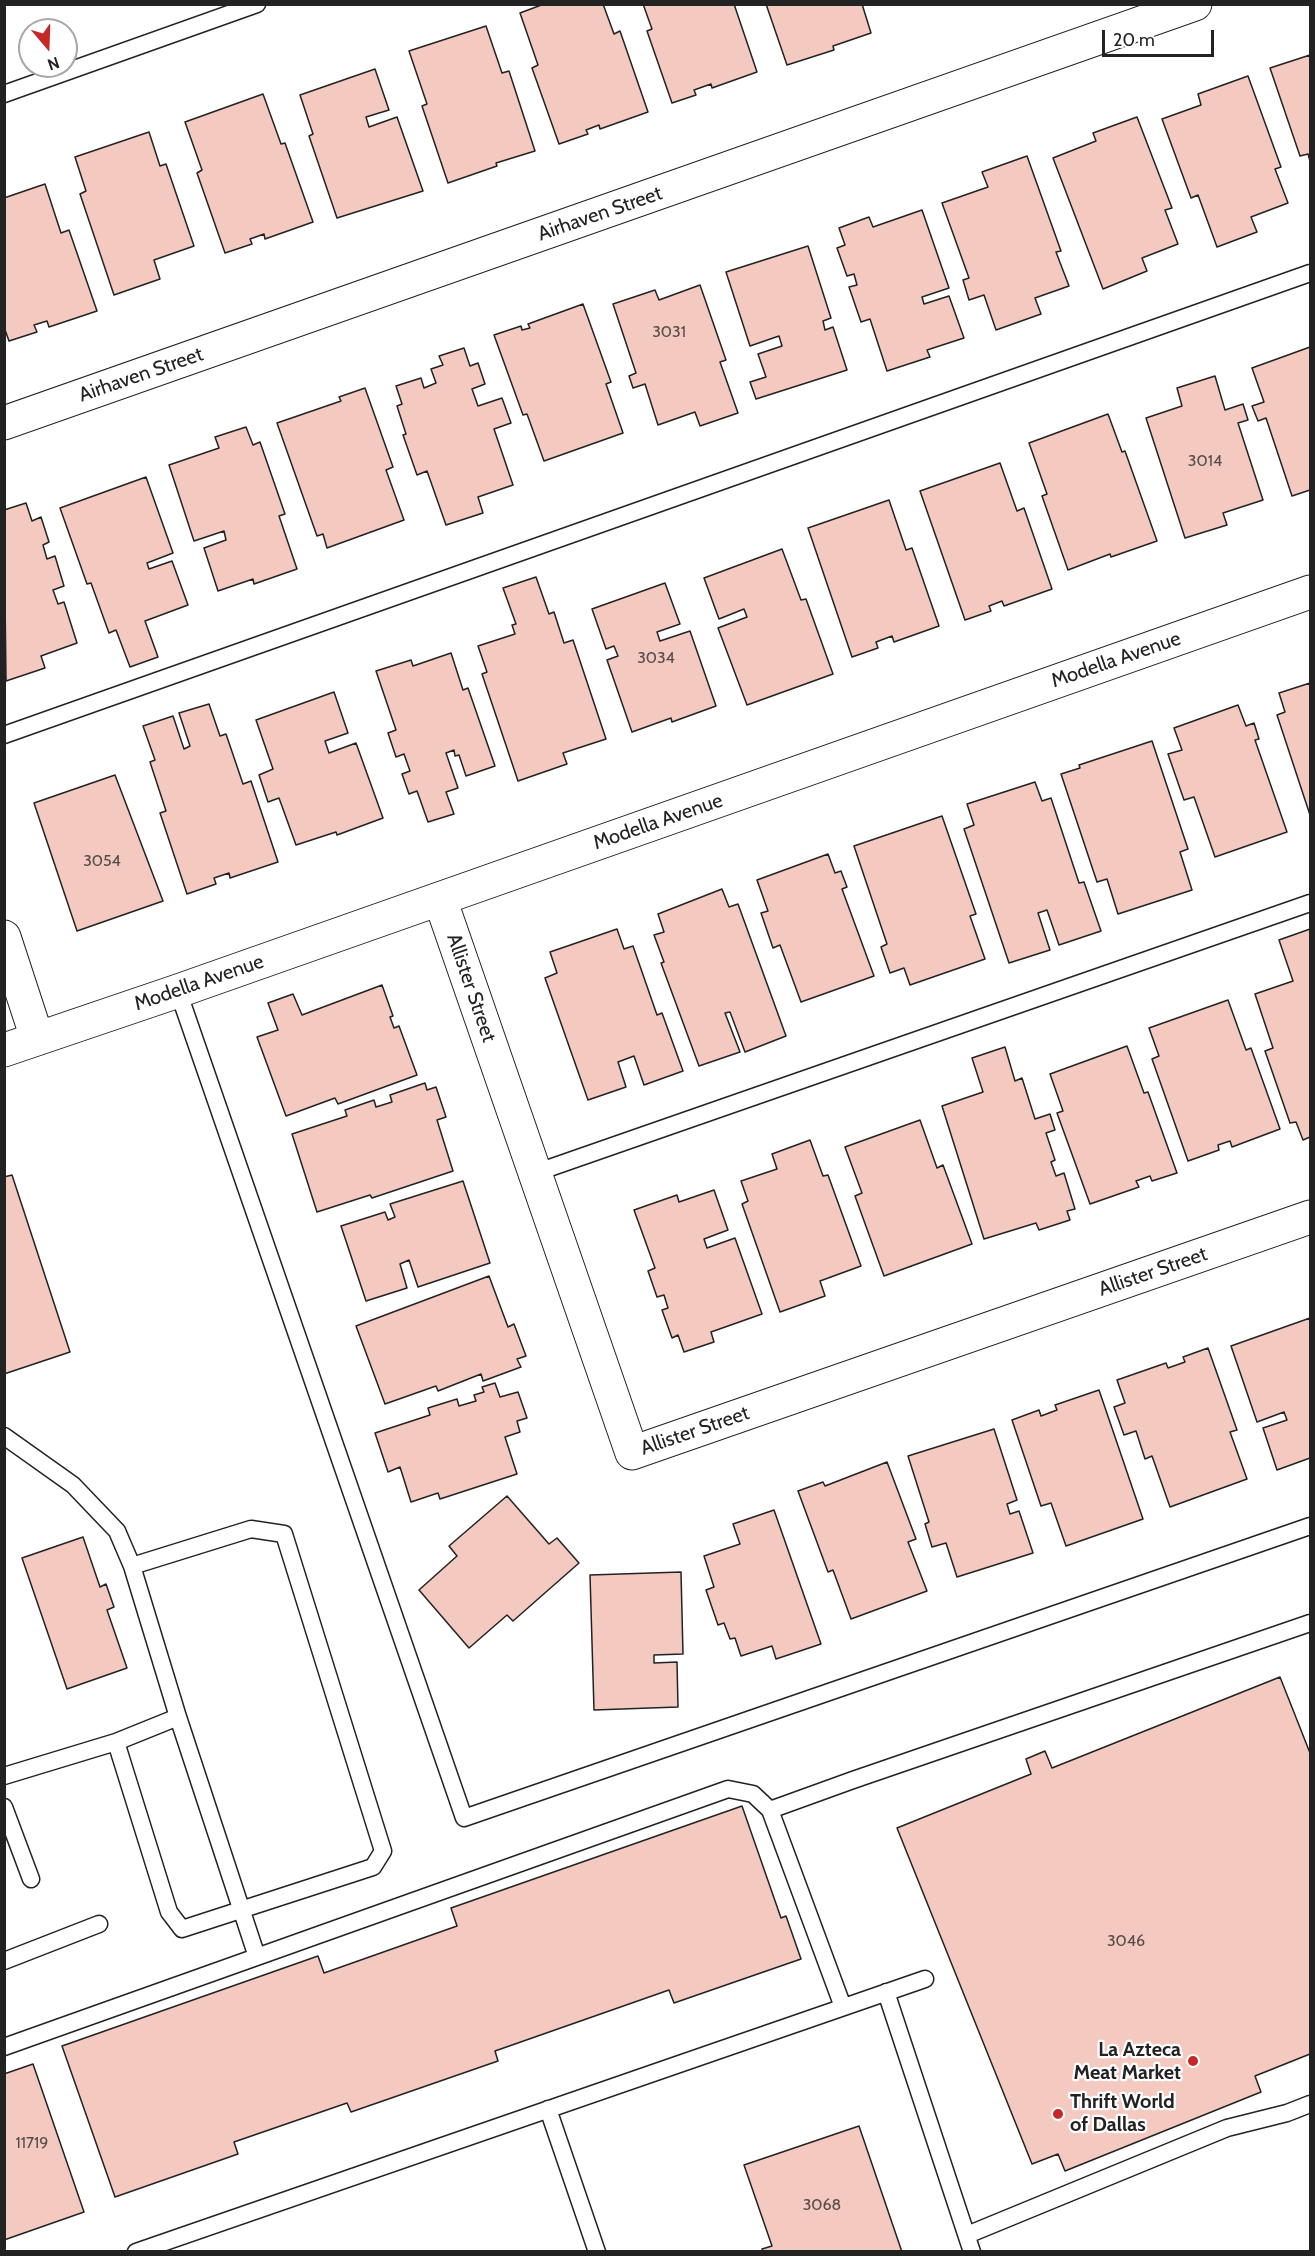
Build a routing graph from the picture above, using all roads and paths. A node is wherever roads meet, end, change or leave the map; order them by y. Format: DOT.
graph roads {
  1 [pos="257,4"];
  2 [pos="1195,4"];
  3 [pos="4,94"];
  4 [pos="1311,273"];
  5 [pos="4,423"];
  6 [pos="1311,592"];
  7 [pos="4,735"];
  8 [pos="440,898"];
  9 [pos="1311,903"];
  10 [pos="4,937"];
  11 [pos="178,991"];
  12 [pos="38,1038"];
  13 [pos="4,1050"];
  14 [pos="535,1173"];
  15 [pos="1311,1217"];
  16 [pos="4,1436"];
  17 [pos="1311,1526"];
  18 [pos="132,1566"];
  19 [pos="1311,1623"];
  20 [pos="178,1718"];
  21 [pos="116,1742"];
  22 [pos="4,1776"];
  23 [pos="4,1807"];
  24 [pos="770,1810"];
  25 [pos="31,1879"];
  26 [pos="240,1911"];
  27 [pos="99,1924"];
  28 [pos="257,1957"];
  29 [pos="4,1961"];
  30 [pos="925,1979"];
  31 [pos="886,1992"];
  32 [pos="843,2007"];
  33 [pos="4,2047"];
  34 [pos="1311,2104"];
  35 [pos="548,2109"];
  36 [pos="969,2243"];
  37 [pos="136,2252"];
  38 [pos="597,2252"];
  1 -- 3 [label="lane"];
  2 -- 5 [label="street, Airhaven Street"];
  4 -- 7 [label="lane"];
  6 -- 8 [label="street, Modella Avenue"];
  8 -- 11 [label="street, Modella Avenue"];
  8 -- 14 [label="street, Allister Street"];
  9 -- 14 [label="lane"];
  10 -- 12 [label="street"];
  11 -- 12 [label="street, Modella Avenue"];
  11 -- 17 [label="lane"];
  12 -- 13 [label="street, Modella Avenue"];
  14 -- 15 [label="street, Allister Street"];
  16 -- 18 [label="lane"];
  18 -- 20 [label="lane"];
  18 -- 26 [label="lane"];
  19 -- 24 [label="lane"];
  20 -- 21 [label="lane"];
  20 -- 26 [label="lane"];
  21 -- 22 [label="lane"];
  21 -- 26 [label="lane"];
  23 -- 25 [label="lane"];
  24 -- 28 [label="lane"];
  24 -- 32 [label="lane"];
  26 -- 28 [label="lane"];
  27 -- 29 [label="lane"];
  28 -- 33 [label="lane"];
  30 -- 31 [label="lane"];
  31 -- 32 [label="lane"];
  31 -- 36 [label="lane"];
  32 -- 35 [label="lane"];
  34 -- 36 [label="lane"];
  35 -- 37 [label="lane"];
  35 -- 38 [label="lane"];
}
